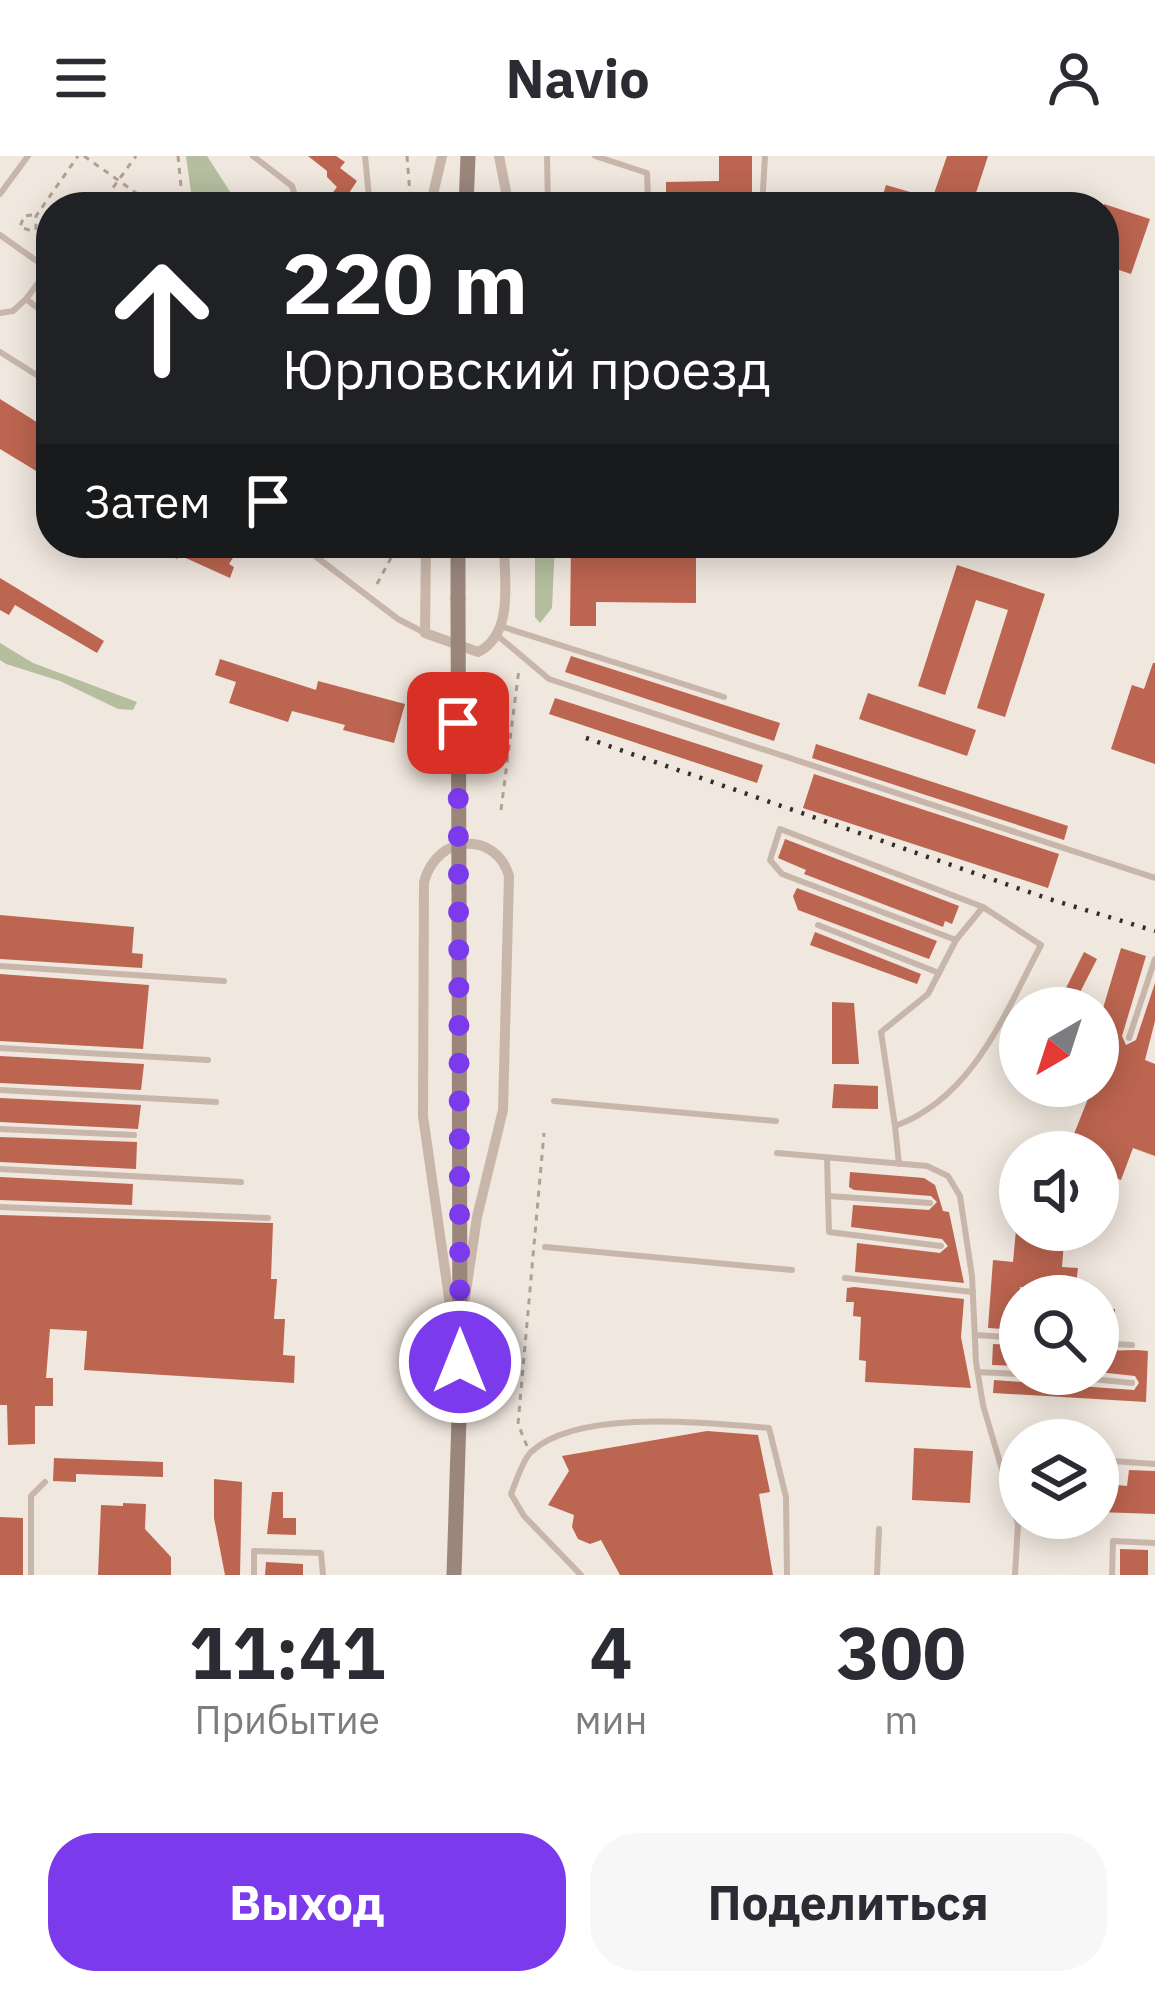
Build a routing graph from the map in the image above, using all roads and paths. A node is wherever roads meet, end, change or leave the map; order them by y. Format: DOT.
graph roads {
  1 [pos="28,156"];
  2 [pos="81,156"];
  3 [pos="136,156"];
  4 [pos="178,156"];
  5 [pos="253,156"];
  6 [pos="365,156"];
  7 [pos="407,156"];
  8 [pos="442,156"];
  9 [pos="468,156"];
  10 [pos="499,156"];
  11 [pos="548,156"];
  12 [pos="596,156"];
  13 [pos="765,156"];
  14 [pos="118,180"];
  15 [pos="54,192"];
  16 [pos="110,192"];
  17 [pos="135,192"];
  18 [pos="182,192"];
  19 [pos="294,192"];
  20 [pos="369,192"];
  21 [pos="410,192"];
  22 [pos="434,192"];
  23 [pos="467,192"];
  24 [pos="506,192"];
  25 [pos="548,192"];
  26 [pos="648,192"];
  27 [pos="763,192"];
  28 [pos="0,194"];
  29 [pos="36,216"];
  30 [pos="36,231"];
  31 [pos="0,235"];
  32 [pos="36,258"];
  33 [pos="36,286"];
  34 [pos="26,299"];
  35 [pos="36,307"];
  36 [pos="0,313"];
  37 [pos="0,352"];
  38 [pos="36,375"];
  39 [pos="318,558"];
  40 [pos="391,558"];
  41 [pos="426,558"];
  42 [pos="458,558"];
  43 [pos="503,558"];
  44 [pos="377,584"];
  45 [pos="498,631"];
  46 [pos="425,633"];
  47 [pos="521,656"];
  48 [pos="724,697"];
  49 [pos="501,810"];
  50 [pos="1155,878"];
  51 [pos="983,908"];
  52 [pos="818,925"];
  53 [pos="956,940"];
  54 [pos="1155,958"];
  55 [pos="0,966"];
  56 [pos="939,973"];
  57 [pos="224,981"];
  58 [pos="1129,1038"];
  59 [pos="0,1048"];
  60 [pos="208,1060"];
  61 [pos="0,1090"];
  62 [pos="554,1101"];
  63 [pos="216,1102"];
  64 [pos="776,1121"];
  65 [pos="895,1126"];
  66 [pos="0,1129"];
  67 [pos="544,1133"];
  68 [pos="134,1135"];
  69 [pos="777,1153"];
  70 [pos="827,1158"];
  71 [pos="899,1164"];
  72 [pos="0,1169"];
  73 [pos="241,1182"];
  74 [pos="828,1196"];
  75 [pos="930,1203"];
  76 [pos="0,1207"];
  77 [pos="268,1218"];
  78 [pos="941,1246"];
  79 [pos="545,1247"];
  80 [pos="792,1270"];
  81 [pos="845,1278"];
  82 [pos="973,1292"];
  83 [pos="975,1335"];
  84 [pos="460,1337"];
  85 [pos="999,1337"];
  86 [pos="1119,1345"];
  87 [pos="1132,1346"];
  88 [pos="978,1372"];
  89 [pos="999,1373"];
  90 [pos="1119,1382"];
  91 [pos="1132,1383"];
  92 [pos="460,1387"];
  93 [pos="530,1453"];
  94 [pos="1119,1461"];
  95 [pos="1155,1464"];
  96 [pos="45,1482"];
  97 [pos="879,1529"];
  98 [pos="1155,1543"];
  99 [pos="31,1575"];
  100 [pos="254,1575"];
  101 [pos="323,1575"];
  102 [pos="454,1575"];
  103 [pos="581,1575"];
  104 [pos="788,1575"];
  105 [pos="877,1575"];
  106 [pos="1015,1575"];
  107 [pos="1112,1575"];
  1 -- 28 [label="lane"];
  2 -- 14 [label="path"];
  2 -- 15 [label="path"];
  3 -- 14 [label="path"];
  4 -- 18 [label="path"];
  5 -- 19 [label="lane"];
  6 -- 20 [label="lane"];
  7 -- 21 [label="path"];
  8 -- 22 [label="street"];
  9 -- 23 [label="main road"];
  10 -- 24 [label="street"];
  11 -- 25 [label="lane"];
  12 -- 26 [label="lane"];
  13 -- 27 [label="lane"];
  14 -- 16 [label="path"];
  14 -- 17 [label="path"];
  29 -- 30 [label="path"];
  29 -- 30 [label="path"];
  31 -- 32 [label="lane"];
  33 -- 34 [label="lane"];
  34 -- 35 [label="lane"];
  34 -- 36 [label="lane"];
  37 -- 38 [label="lane"];
  39 -- 46 [label="lane"];
  40 -- 44 [label="path"];
  41 -- 46 [label="street"];
  42 -- 84 [label="main road, bridge"];
  43 -- 45 [label="street"];
  45 -- 46 [label="street"];
  45 -- 48 [label="lane"];
  45 -- 50 [label="lane"];
  47 -- 49 [label="path"];
  51 -- 53 [label="lane"];
  51 -- 53 [label="lane"];
  51 -- 65 [label="lane"];
  52 -- 56 [label="lane"];
  53 -- 56 [label="lane"];
  54 -- 58 [label="lane"];
  55 -- 57 [label="lane"];
  56 -- 65 [label="lane"];
  59 -- 60 [label="lane"];
  61 -- 63 [label="lane"];
  62 -- 64 [label="lane"];
  65 -- 71 [label="lane"];
  66 -- 68 [label="lane"];
  67 -- 93 [label="path"];
  69 -- 70 [label="lane"];
  70 -- 71 [label="lane"];
  70 -- 74 [label="lane"];
  71 -- 82 [label="lane"];
  72 -- 73 [label="lane"];
  74 -- 75 [label="lane"];
  74 -- 78 [label="lane"];
  76 -- 77 [label="lane"];
  79 -- 80 [label="lane"];
  81 -- 82 [label="lane"];
  82 -- 83 [label="lane"];
  83 -- 85 [label="lane"];
  83 -- 88 [label="lane"];
  84 -- 92 [label="main road"];
  84 -- 92 [label="street"];
  86 -- 87 [label="lane"];
  88 -- 89 [label="lane"];
  88 -- 106 [label="lane"];
  90 -- 91 [label="lane"];
  92 -- 102 [label="main road"];
  93 -- 103 [label="lane"];
  93 -- 104 [label="lane"];
  94 -- 95 [label="lane"];
  96 -- 99 [label="lane"];
  97 -- 105 [label="lane"];
  98 -- 107 [label="lane"];
  100 -- 101 [label="lane"];
}
